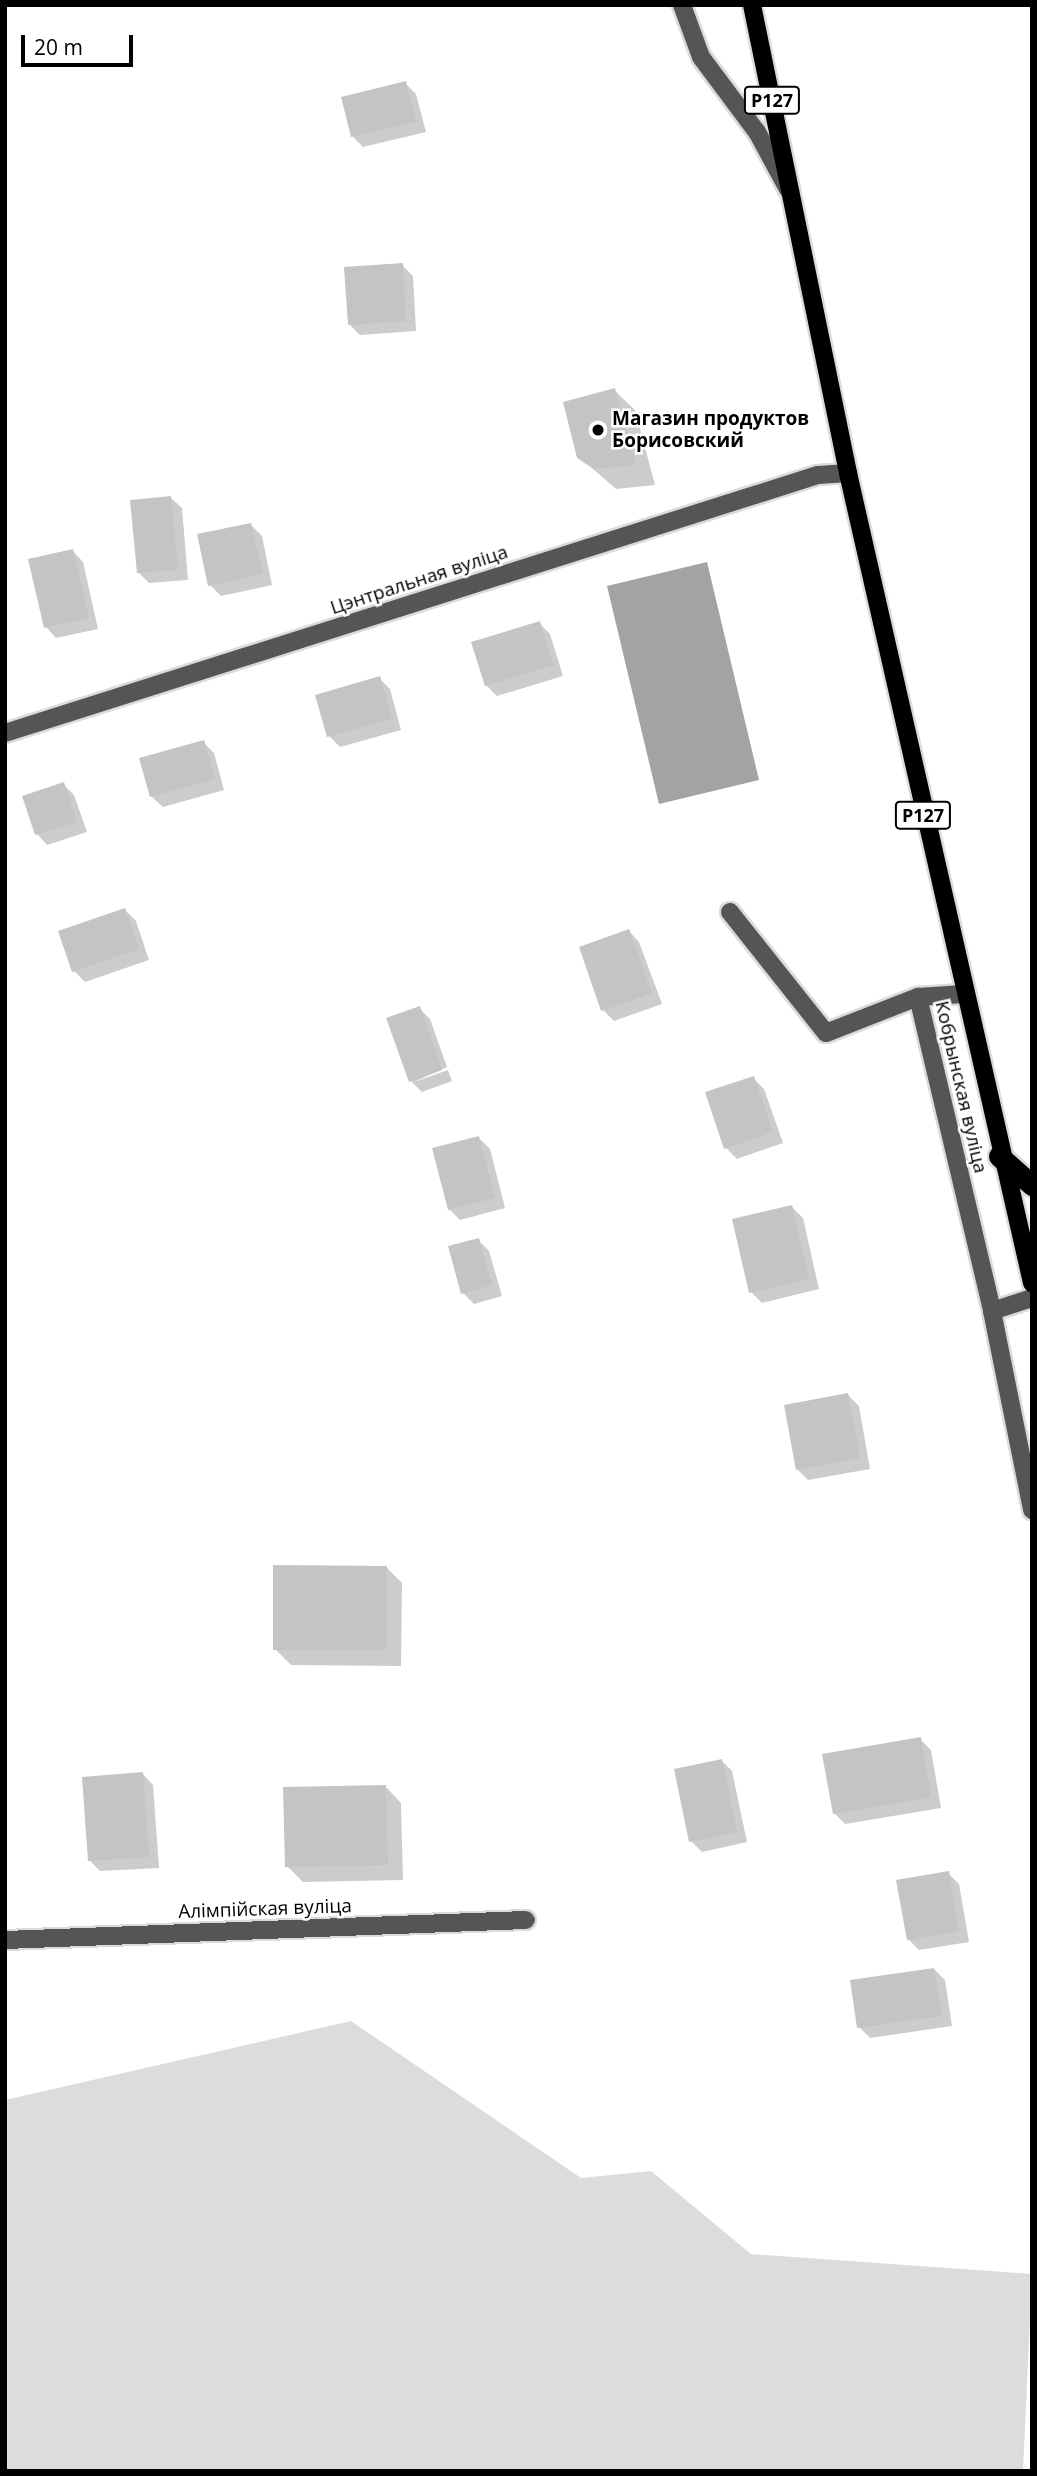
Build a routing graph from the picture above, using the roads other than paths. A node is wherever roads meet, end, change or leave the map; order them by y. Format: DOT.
graph roads {
  1 [pos="682,5"];
  2 [pos="752,5"];
  3 [pos="791,195"];
  4 [pos="848,473"];
  5 [pos="5,733"];
  6 [pos="730,912"];
  7 [pos="963,995"];
  8 [pos="918,997"];
  9 [pos="999,1156"];
  10 [pos="1032,1185"];
  11 [pos="1032,1283"];
  12 [pos="1032,1298"];
  13 [pos="992,1311"];
  14 [pos="1032,1510"];
  15 [pos="526,1920"];
  16 [pos="5,1940"];
  1 -- 3 [label="street"];
  2 -- 3 [label="main road, Р127"];
  3 -- 4 [label="main road, Р127"];
  4 -- 5 [label="street, Цэнтральная вуліца"];
  4 -- 7 [label="main road, Р127"];
  6 -- 8 [label="street, Кобрынская вуліца"];
  7 -- 8 [label="street"];
  7 -- 9 [label="main road, Р127"];
  8 -- 13 [label="street, Кобрынская вуліца"];
  9 -- 10 [label="highway"];
  9 -- 11 [label="main road, Р127"];
  12 -- 13 [label="street"];
  13 -- 14 [label="street, Кобрынская вуліца"];
  15 -- 16 [label="street, Алімпійская вуліца"];
}
